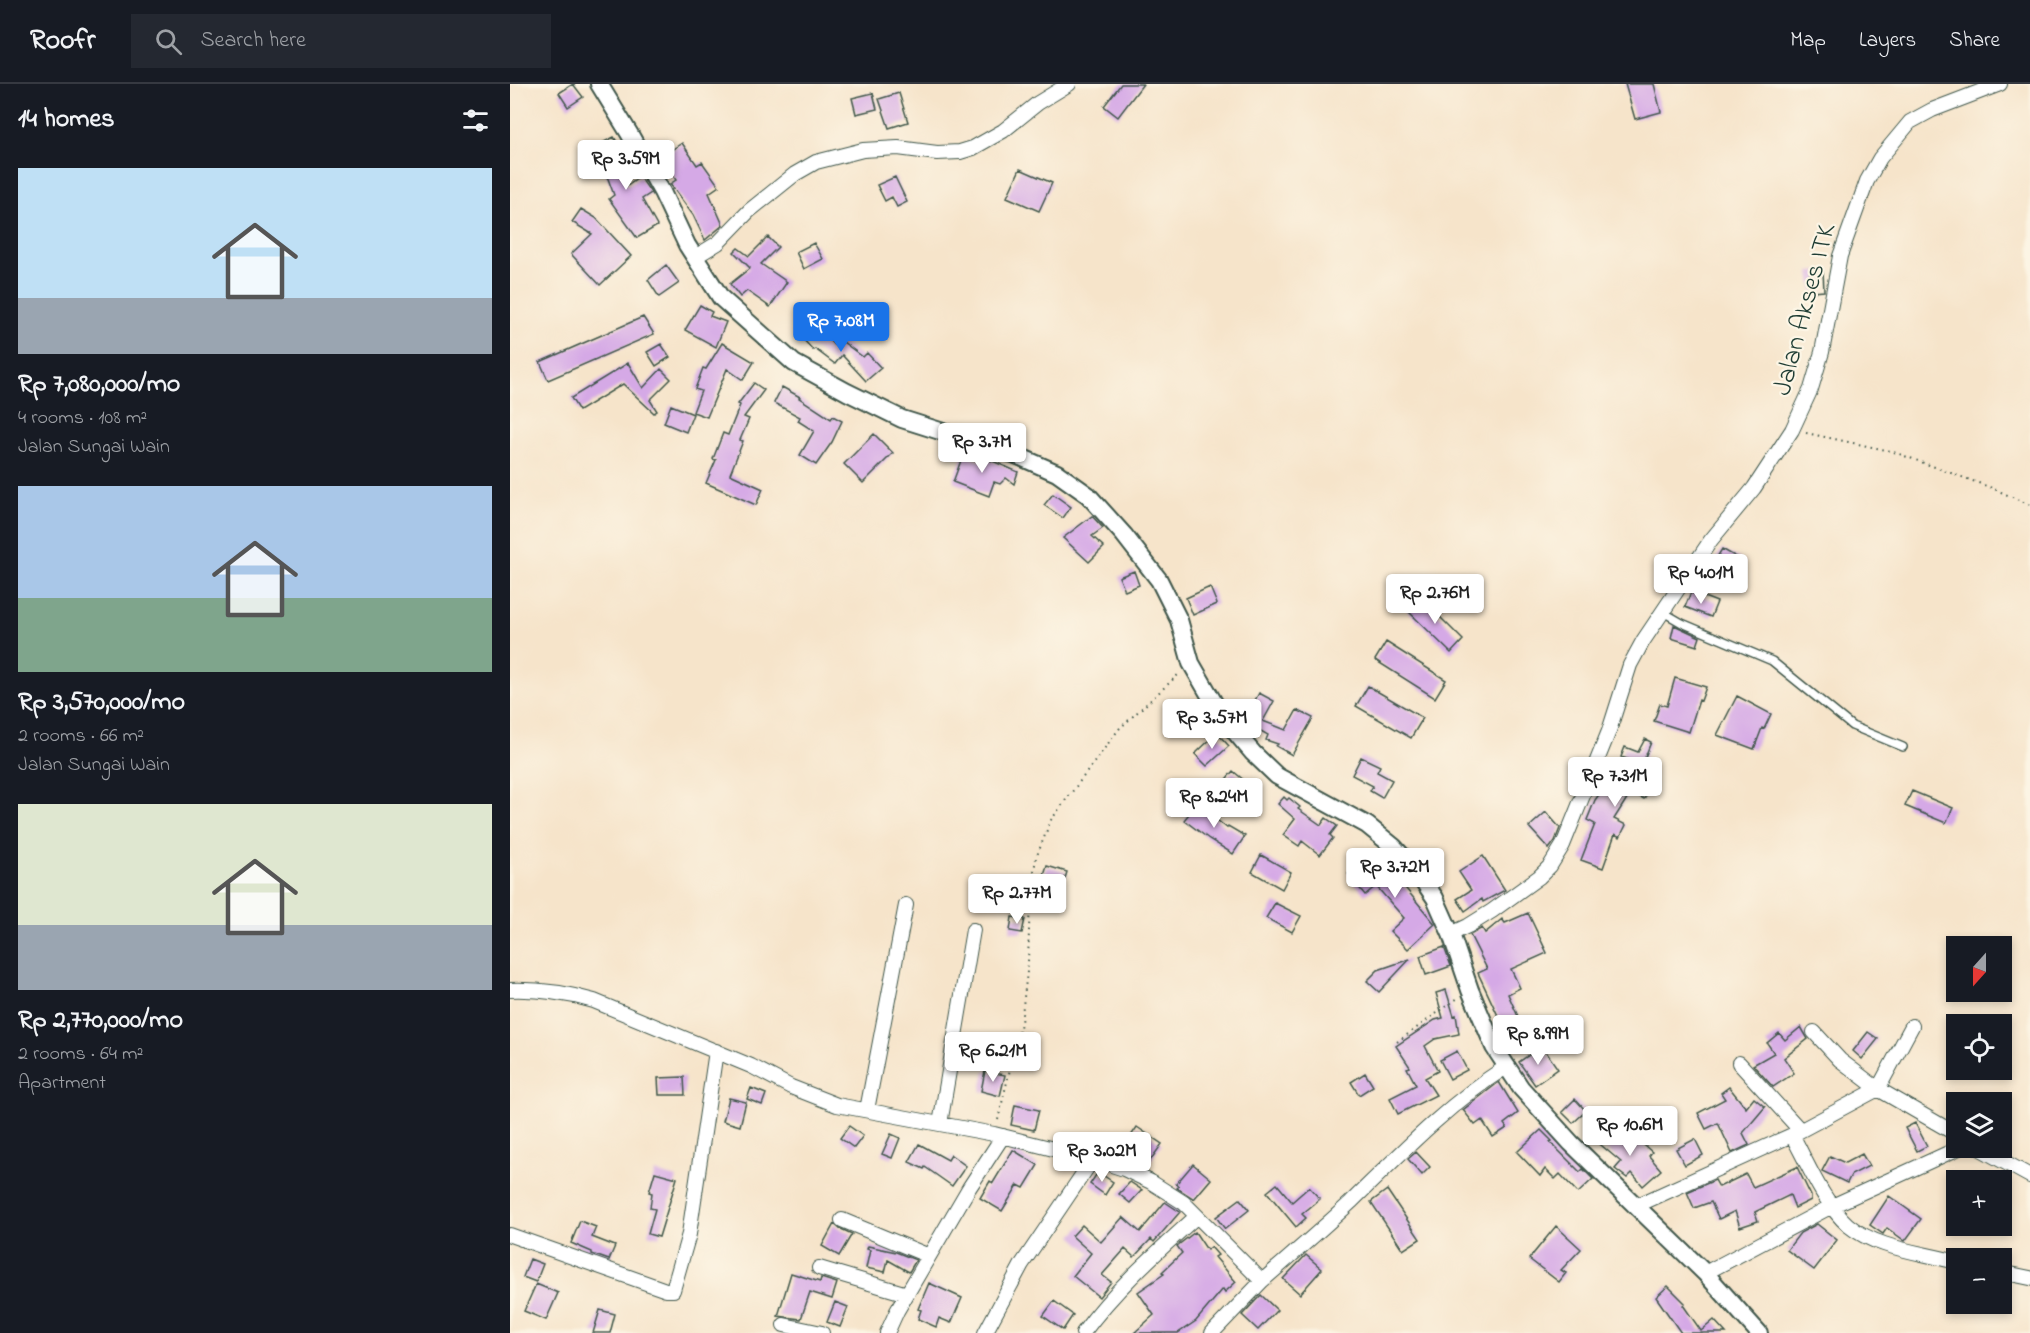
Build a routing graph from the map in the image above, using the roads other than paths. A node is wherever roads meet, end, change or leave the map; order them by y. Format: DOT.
graph roads {
  1 [pos="599,84"];
  2 [pos="1069,84"];
  3 [pos="2000,84"];
  4 [pos="695,257"];
  5 [pos="1663,612"];
  6 [pos="1903,747"];
  7 [pos="906,905"];
  8 [pos="973,930"];
  9 [pos="1451,934"];
  10 [pos="510,990"];
  11 [pos="1912,1026"];
  12 [pos="1814,1032"];
  13 [pos="716,1051"];
  14 [pos="1739,1063"];
  15 [pos="1506,1067"];
  16 [pos="1878,1089"];
  17 [pos="867,1110"];
  18 [pos="940,1124"];
  19 [pos="1946,1128"];
  20 [pos="1796,1132"];
  21 [pos="999,1136"];
  22 [pos="1946,1154"];
  23 [pos="1093,1158"];
  24 [pos="1997,1158"];
  25 [pos="2030,1176"];
  26 [pos="1638,1205"];
  27 [pos="1832,1206"];
  28 [pos="1197,1216"];
  29 [pos="842,1220"];
  30 [pos="510,1234"];
  31 [pos="929,1256"];
  32 [pos="1946,1260"];
  33 [pos="819,1268"];
  34 [pos="1705,1273"];
  35 [pos="2012,1274"];
  36 [pos="2030,1278"];
  37 [pos="1262,1281"];
  38 [pos="907,1294"];
  39 [pos="784,1324"];
  40 [pos="822,1333"];
  41 [pos="887,1333"];
  42 [pos="985,1333"];
  43 [pos="1083,1333"];
  44 [pos="1212,1333"];
  45 [pos="1759,1333"];
  1 -- 4 [label="street"];
  2 -- 4 [label="street"];
  3 -- 5 [label="street, Jalan Akses ITK"];
  4 -- 9 [label="street"];
  5 -- 6 [label="lane"];
  5 -- 9 [label="street, Jalan Akses ITK"];
  7 -- 17 [label="street"];
  8 -- 18 [label="street"];
  9 -- 15 [label="street"];
  10 -- 13 [label="street"];
  11 -- 16 [label="street"];
  12 -- 16 [label="street"];
  13 -- 17 [label="street"];
  13 -- 30 [label="street"];
  14 -- 20 [label="street"];
  15 -- 26 [label="street"];
  15 -- 37 [label="street"];
  16 -- 19 [label="street"];
  16 -- 20 [label="street"];
  17 -- 18 [label="street"];
  18 -- 21 [label="street"];
  20 -- 26 [label="street"];
  20 -- 27 [label="street"];
  21 -- 23 [label="street"];
  21 -- 31 [label="street"];
  22 -- 27 [label="street"];
  23 -- 28 [label="street"];
  23 -- 42 [label="street"];
  24 -- 25 [label="street"];
  26 -- 34 [label="street"];
  27 -- 32 [label="street"];
  27 -- 34 [label="street"];
  28 -- 37 [label="street"];
  28 -- 43 [label="street"];
  29 -- 31 [label="street"];
  31 -- 38 [label="street"];
  33 -- 38 [label="street"];
  34 -- 45 [label="street"];
  35 -- 36 [label="street"];
  37 -- 44 [label="street"];
  38 -- 41 [label="street"];
  39 -- 40 [label="street"];
}
